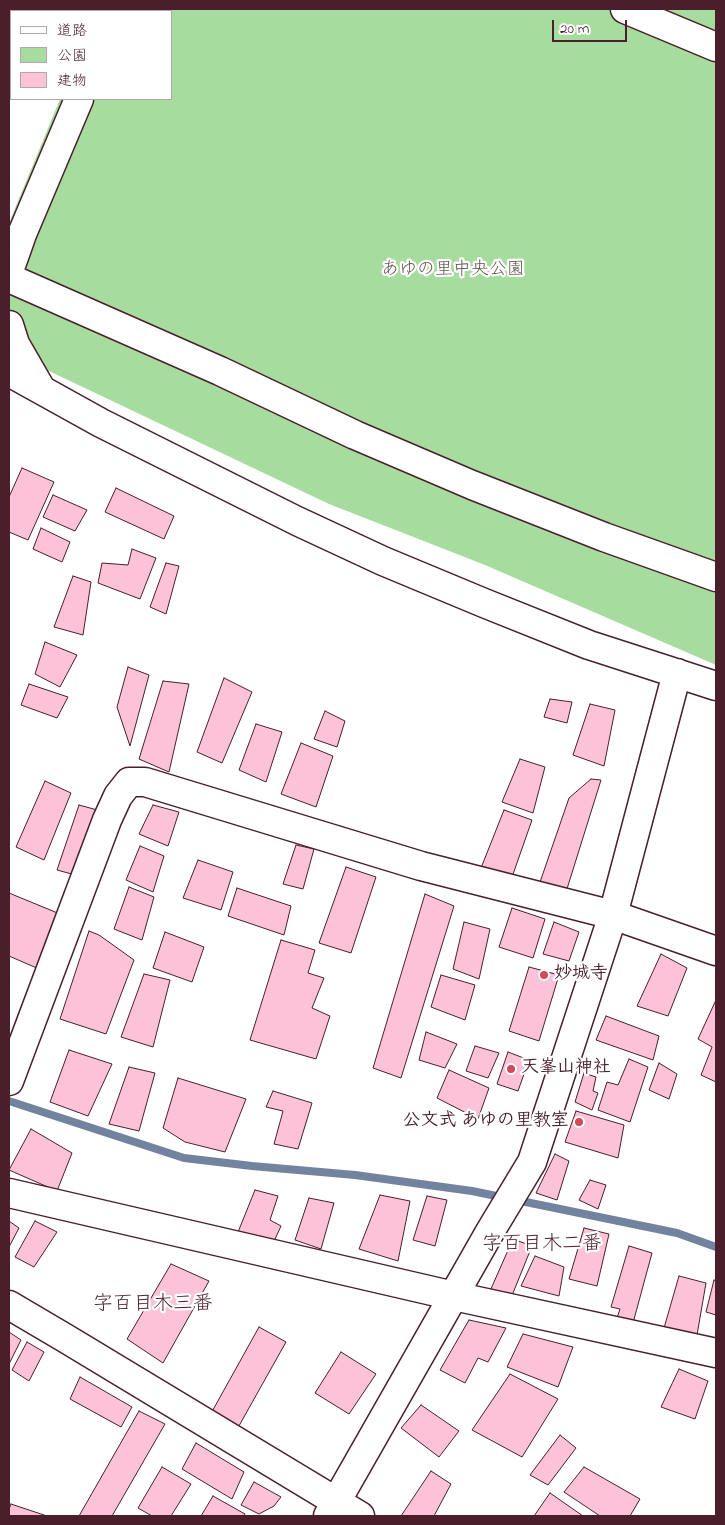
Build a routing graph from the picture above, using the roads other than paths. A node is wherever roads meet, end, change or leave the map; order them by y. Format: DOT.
graph roads {
  1 [pos="625,9"];
  2 [pos="716,47"];
  3 [pos="79,100"];
  4 [pos="9,271"];
  5 [pos="9,278"];
  6 [pos="9,325"];
  7 [pos="9,372"];
  8 [pos="41,389"];
  9 [pos="716,577"];
  10 [pos="677,673"];
  11 [pos="716,686"];
  12 [pos="613,915"];
  13 [pos="716,951"];
  14 [pos="20,1018"];
  15 [pos="10,1076"];
  16 [pos="9,1193"];
  17 [pos="454,1296"];
  18 [pos="9,1305"];
  19 [pos="716,1353"];
  20 [pos="332,1509"];
  21 [pos="360,1516"];
  1 -- 2 [label="street"];
  3 -- 4 [label="street"];
  5 -- 9 [label="street"];
  6 -- 8 [label="street"];
  7 -- 8 [label="street"];
  8 -- 10 [label="street"];
  10 -- 11 [label="street"];
  10 -- 12 [label="street"];
  12 -- 13 [label="street"];
  12 -- 14 [label="street"];
  12 -- 17 [label="street"];
  14 -- 15 [label="street"];
  16 -- 17 [label="street"];
  17 -- 19 [label="street"];
  17 -- 20 [label="street"];
  18 -- 20 [label="street"];
  20 -- 21 [label="street"];
}
